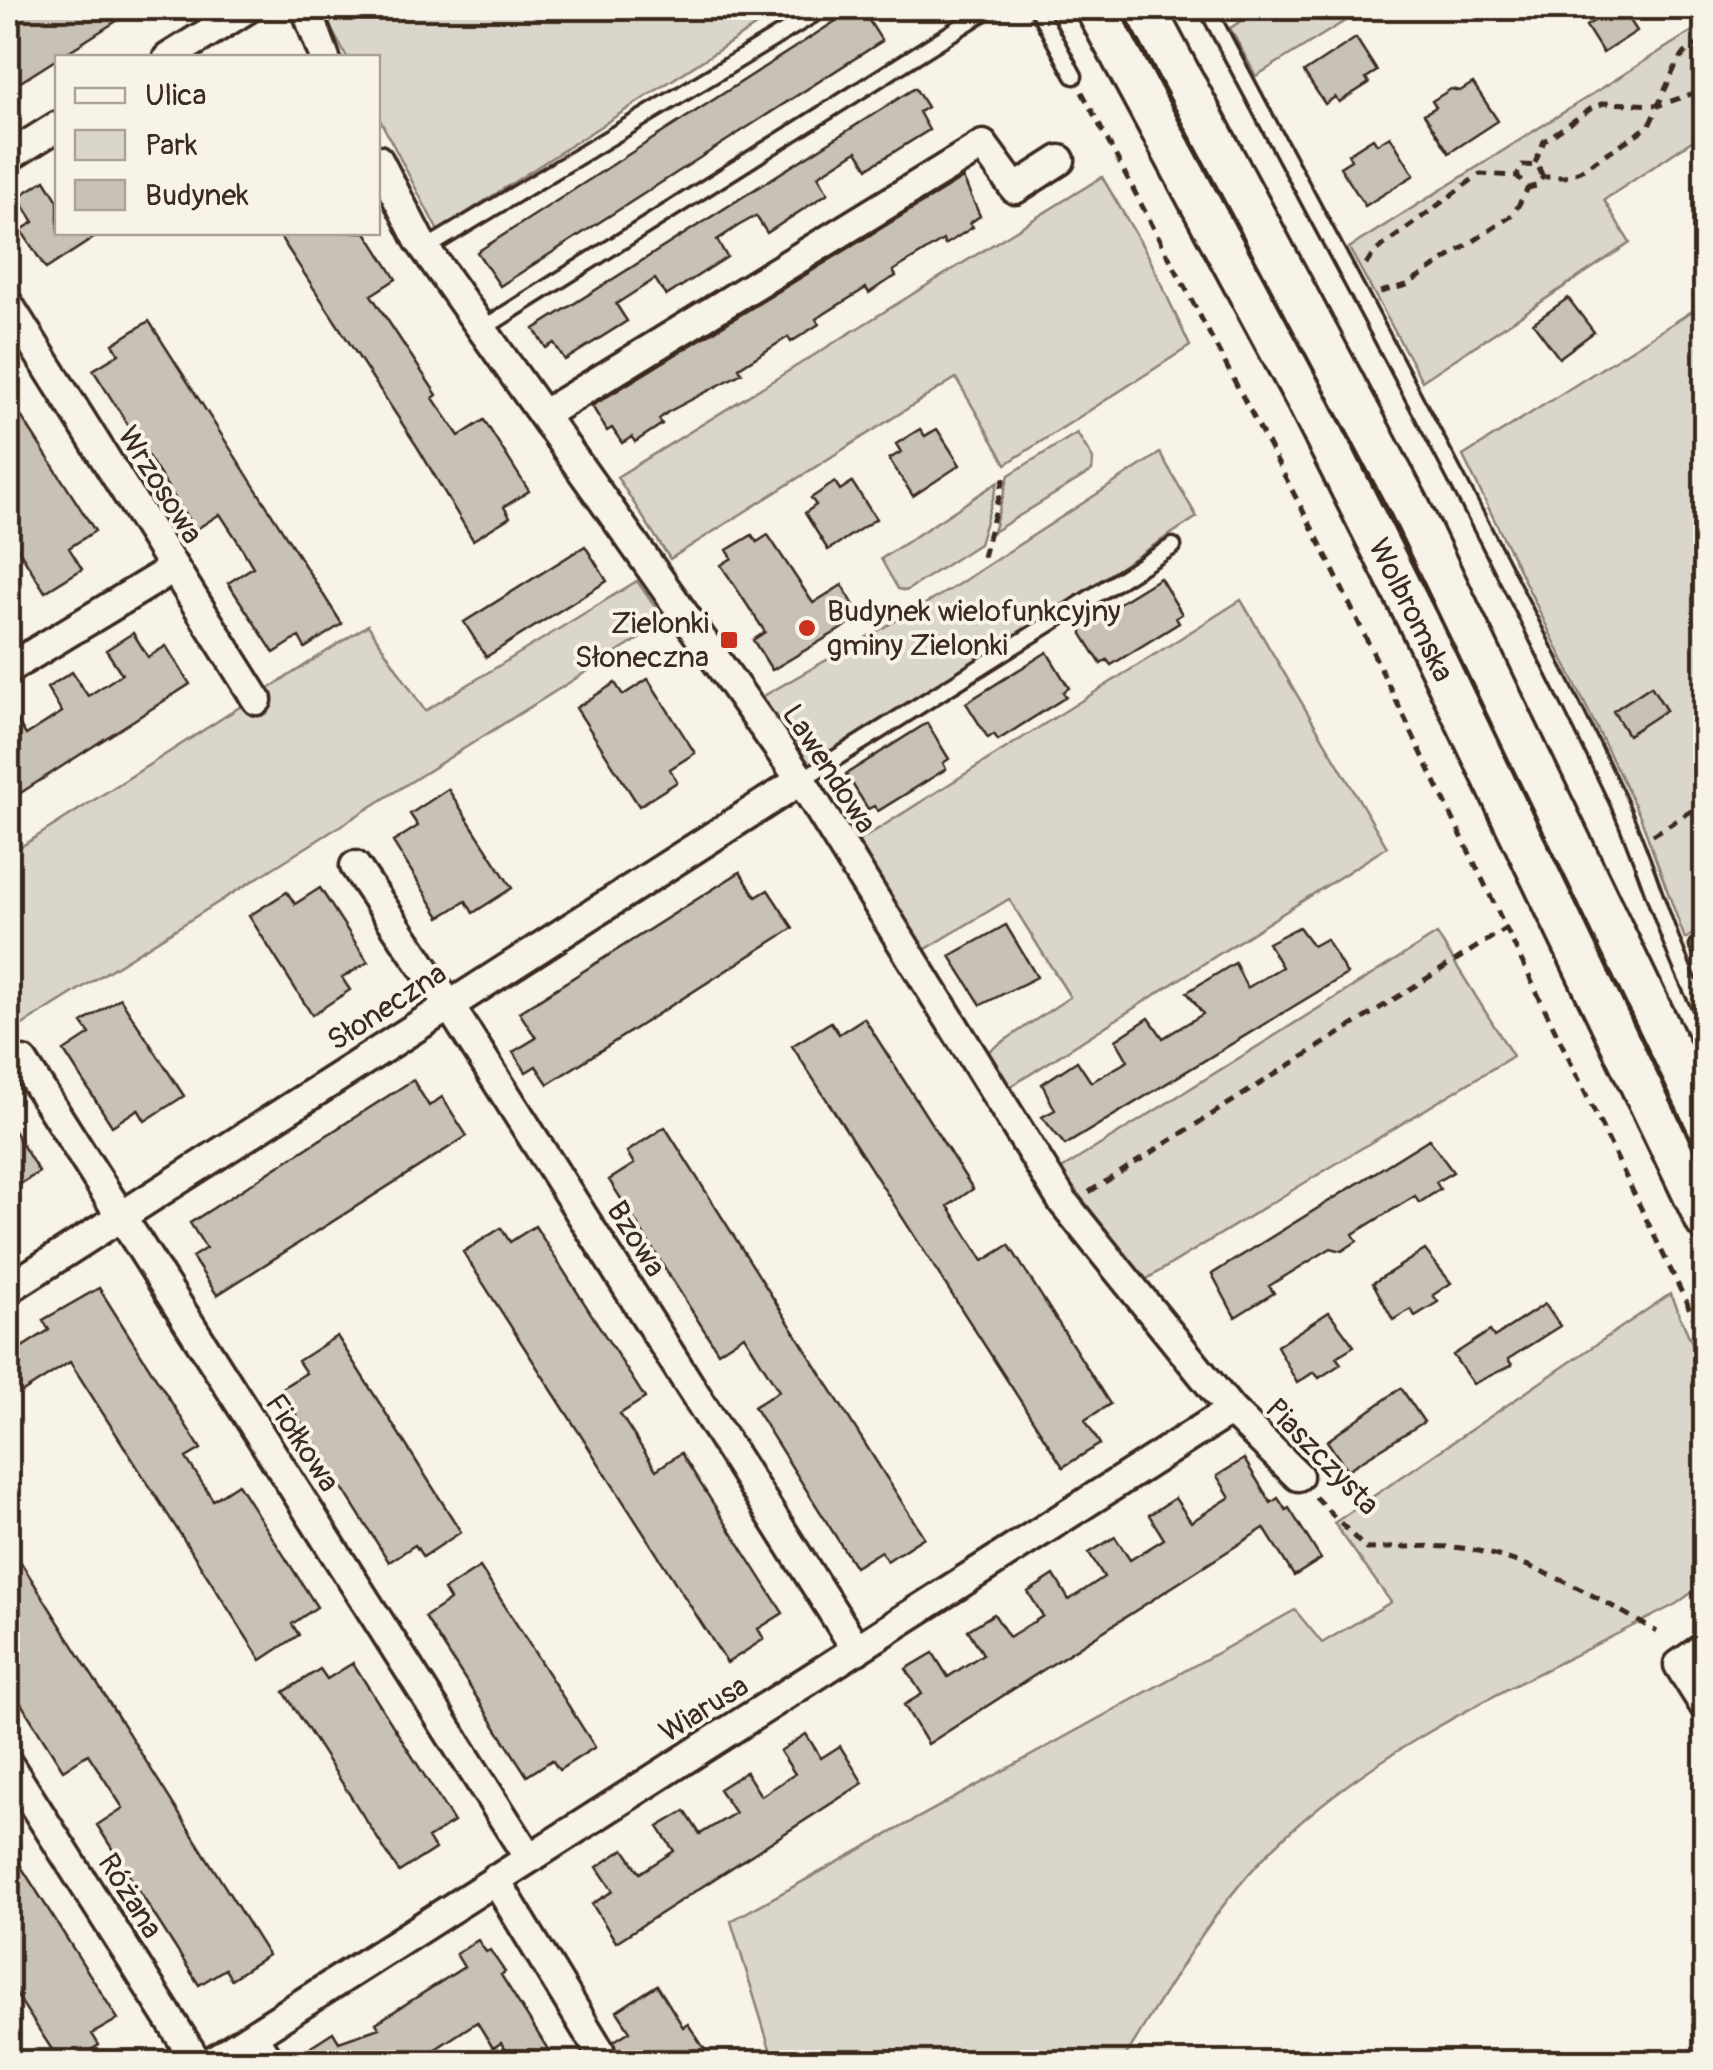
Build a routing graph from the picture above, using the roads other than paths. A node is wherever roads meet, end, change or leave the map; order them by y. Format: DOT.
graph roads {
  1 [pos="248,8"];
  2 [pos="306,8"];
  3 [pos="824,8"];
  4 [pos="1037,8"];
  5 [pos="1095,8"];
  6 [pos="1145,8"];
  7 [pos="1207,8"];
  8 [pos="982,14"];
  9 [pos="173,55"];
  10 [pos="325,55"];
  11 [pos="1074,76"];
  12 [pos="55,128"];
  13 [pos="8,157"];
  14 [pos="1060,160"];
  15 [pos="380,164"];
  16 [pos="425,249"];
  17 [pos="8,304"];
  18 [pos="482,330"];
  19 [pos="543,414"];
  20 [pos="1173,546"];
  21 [pos="174,568"];
  22 [pos="8,669"];
  23 [pos="257,700"];
  24 [pos="801,780"];
  25 [pos="355,866"];
  26 [pos="449,1006"];
  27 [pos="1706,1016"];
  28 [pos="23,1062"];
  29 [pos="1706,1123"];
  30 [pos="120,1218"];
  31 [pos="1706,1222"];
  32 [pos="8,1289"];
  33 [pos="1232,1410"];
  34 [pos="1298,1476"];
  35 [pos="1706,1646"];
  36 [pos="858,1650"];
  37 [pos="1706,1708"];
  38 [pos="8,1764"];
  39 [pos="529,1858"];
  40 [pos="495,1880"];
  41 [pos="252,2036"];
  42 [pos="600,2050"];
  43 [pos="197,2062"];
  44 [pos="211,2062"];
  45 [pos="269,2062"];
  1 -- 9 [label="street"];
  2 -- 10 [label="street"];
  3 -- 16 [label="lane"];
  4 -- 11 [label="lane"];
  5 -- 31 [label="main road, Wolbromska"];
  6 -- 29 [label="main road, Wolbromska"];
  7 -- 27 [label="lane"];
  8 -- 18 [label="lane"];
  12 -- 13 [label="street"];
  14 -- 19 [label="street"];
  15 -- 16 [label="street, Lawendowa"];
  16 -- 18 [label="street, Lawendowa"];
  17 -- 21 [label="street, Wrzosowa"];
  18 -- 19 [label="street, Lawendowa"];
  19 -- 24 [label="street, Lawendowa"];
  20 -- 24 [label="lane"];
  21 -- 22 [label="street"];
  21 -- 23 [label="street, Wrzosowa"];
  24 -- 26 [label="street, Słoneczna"];
  24 -- 33 [label="street, Lawendowa"];
  25 -- 26 [label="street, Bzowa"];
  26 -- 30 [label="street, Słoneczna"];
  26 -- 36 [label="street, Bzowa"];
  28 -- 30 [label="street, Fiołkowa"];
  30 -- 32 [label="street, Słoneczna"];
  30 -- 39 [label="street, Fiołkowa"];
  33 -- 34 [label="street, Piaszczysta"];
  33 -- 36 [label="street, Wiarusa"];
  35 -- 37 [label="street"];
  36 -- 39 [label="street, Wiarusa"];
  38 -- 43 [label="street, Różana"];
  39 -- 40 [label="street, Wiarusa"];
  40 -- 41 [label="street, Wiarusa"];
  40 -- 42 [label="street"];
  41 -- 44 [label="street, Wiarusa"];
  41 -- 45 [label="street"];
}
